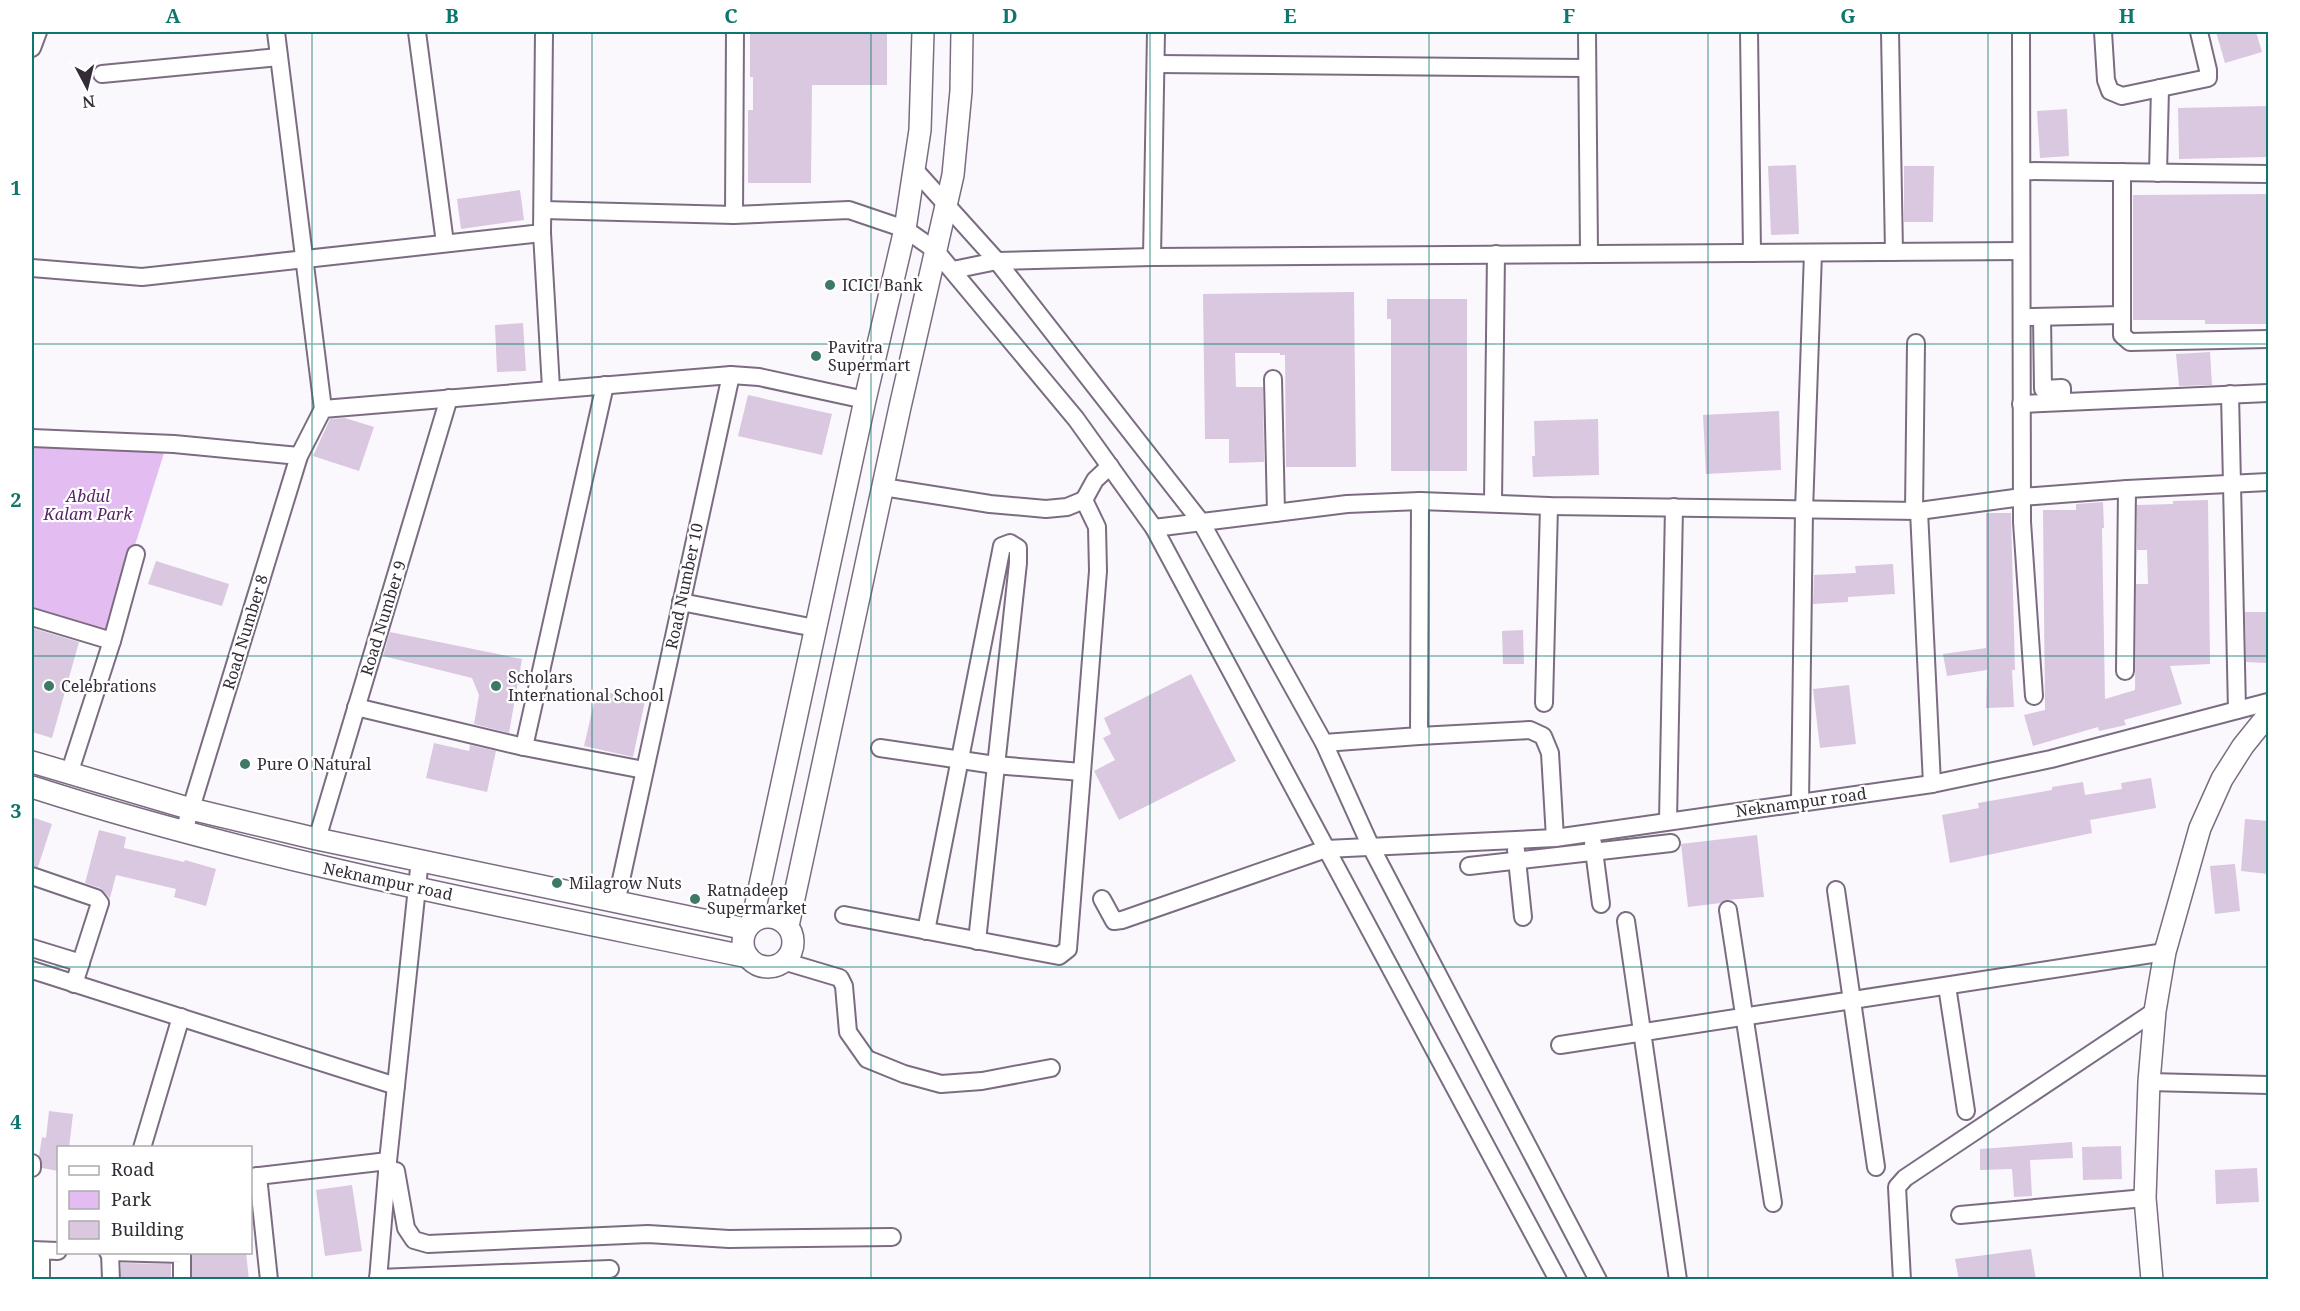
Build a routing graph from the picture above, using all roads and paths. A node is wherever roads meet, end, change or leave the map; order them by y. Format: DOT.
graph roads {
  1 [pos="38,32"];
  2 [pos="276,32"];
  3 [pos="417,32"];
  4 [pos="544,32"];
  5 [pos="735,32"];
  6 [pos="923,32"];
  7 [pos="962,32"];
  8 [pos="1156,32"];
  9 [pos="1587,32"];
  10 [pos="1749,32"];
  11 [pos="1890,32"];
  12 [pos="2021,32"];
  13 [pos="2103,32"];
  14 [pos="2199,32"];
  15 [pos="32,48"];
  16 [pos="279,57"];
  17 [pos="1157,64"];
  18 [pos="1587,68"];
  19 [pos="102,74"];
  20 [pos="2160,88"];
  21 [pos="915,170"];
  22 [pos="2022,171"];
  23 [pos="2122,172"];
  24 [pos="2158,173"];
  25 [pos="2268,174"];
  26 [pos="946,204"];
  27 [pos="543,210"];
  28 [pos="734,215"];
  29 [pos="905,229"];
  30 [pos="542,233"];
  31 [pos="445,243"];
  32 [pos="934,250"];
  33 [pos="2021,251"];
  34 [pos="1894,252"];
  35 [pos="1588,253"];
  36 [pos="1752,253"];
  37 [pos="1813,253"];
  38 [pos="1496,254"];
  39 [pos="1152,257"];
  40 [pos="304,258"];
  41 [pos="997,261"];
  42 [pos="32,268"];
  43 [pos="953,270"];
  44 [pos="2122,315"];
  45 [pos="2021,317"];
  46 [pos="2042,317"];
  47 [pos="2268,339"];
  48 [pos="1916,343"];
  49 [pos="731,375"];
  50 [pos="1273,379"];
  51 [pos="605,385"];
  52 [pos="551,388"];
  53 [pos="2268,393"];
  54 [pos="2230,394"];
  55 [pos="449,398"];
  56 [pos="865,400"];
  57 [pos="2062,402"];
  58 [pos="2021,404"];
  59 [pos="323,409"];
  60 [pos="32,438"];
  61 [pos="299,456"];
  62 [pos="1110,466"];
  63 [pos="2268,482"];
  64 [pos="2232,483"];
  65 [pos="883,487"];
  66 [pos="2127,489"];
  67 [pos="2022,497"];
  68 [pos="1084,500"];
  69 [pos="1420,501"];
  70 [pos="1493,502"];
  71 [pos="1549,506"];
  72 [pos="1674,507"];
  73 [pos="1804,511"];
  74 [pos="1916,511"];
  75 [pos="1276,513"];
  76 [pos="1201,522"];
  77 [pos="1154,528"];
  78 [pos="136,554"];
  79 [pos="681,602"];
  80 [pos="32,617"];
  81 [pos="815,628"];
  82 [pos="112,640"];
  83 [pos="2125,672"];
  84 [pos="2034,696"];
  85 [pos="2268,702"];
  86 [pos="1544,703"];
  87 [pos="356,707"];
  88 [pos="2236,710"];
  89 [pos="2268,715"];
  90 [pos="1419,736"];
  91 [pos="1324,743"];
  92 [pos="524,747"];
  93 [pos="880,748"];
  94 [pos="960,760"];
  95 [pos="32,762"];
  96 [pos="995,765"];
  97 [pos="644,770"];
  98 [pos="1082,772"];
  99 [pos="69,774"];
  100 [pos="1932,784"];
  101 [pos="32,787"];
  102 [pos="1800,802"];
  103 [pos="191,808"];
  104 [pos="1668,821"];
  105 [pos="184,831"];
  106 [pos="1591,833"];
  107 [pos="1555,838"];
  108 [pos="316,839"];
  109 [pos="1515,840"];
  110 [pos="1671,843"];
  111 [pos="1371,847"];
  112 [pos="1326,849"];
  113 [pos="1594,852"];
  114 [pos="420,859"];
  115 [pos="1517,861"];
  116 [pos="1469,866"];
  117 [pos="32,876"];
  118 [pos="417,887"];
  119 [pos="1836,890"];
  120 [pos="1102,899"];
  121 [pos="616,903"];
  122 [pos="1602,904"];
  123 [pos="1728,910"];
  124 [pos="844,915"];
  125 [pos="1523,916"];
  126 [pos="1626,921"];
  127 [pos="749,925"];
  128 [pos="788,926"];
  129 [pos="926,931"];
  130 [pos="977,941"];
  131 [pos="32,948"];
  132 [pos="2165,952"];
  133 [pos="748,957"];
  134 [pos="783,961"];
  135 [pos="81,963"];
  136 [pos="32,970"];
  137 [pos="74,984"];
  138 [pos="1947,986"];
  139 [pos="1851,1001"];
  140 [pos="2155,1011"];
  141 [pos="181,1017"];
  142 [pos="1744,1017"];
  143 [pos="1644,1033"];
  144 [pos="1560,1046"];
  145 [pos="1051,1068"];
  146 [pos="2149,1082"];
  147 [pos="2268,1085"];
  148 [pos="396,1086"];
  149 [pos="1966,1111"];
  150 [pos="143,1146"];
  151 [pos="32,1163"];
  152 [pos="387,1166"];
  153 [pos="1876,1167"];
  154 [pos="32,1168"];
  155 [pos="254,1177"];
  156 [pos="2145,1198"];
  157 [pos="1773,1203"];
  158 [pos="1960,1215"];
  159 [pos="892,1237"];
  160 [pos="36,1250"];
  161 [pos="57,1251"];
  162 [pos="109,1254"];
  163 [pos="182,1254"];
  164 [pos="610,1269"];
  165 [pos="378,1279"];
  166 [pos="41,1280"];
  167 [pos="111,1280"];
  168 [pos="182,1280"];
  169 [pos="269,1280"];
  170 [pos="1558,1280"];
  171 [pos="1598,1280"];
  172 [pos="1678,1280"];
  173 [pos="1902,1280"];
  174 [pos="2152,1280"];
  1 -- 15 [label="street"];
  2 -- 16 [label="street"];
  3 -- 31 [label="street"];
  4 -- 27 [label="street"];
  5 -- 28 [label="street"];
  6 -- 21 [label="street"];
  7 -- 26 [label="street"];
  8 -- 17 [label="street"];
  9 -- 18 [label="street"];
  10 -- 36 [label="street"];
  11 -- 34 [label="street"];
  12 -- 22 [label="street"];
  13 -- 20 [label="street"];
  14 -- 20 [label="street"];
  16 -- 19 [label="street"];
  16 -- 40 [label="street"];
  17 -- 18 [label="street"];
  17 -- 39 [label="street"];
  18 -- 35 [label="street"];
  20 -- 24 [label="street"];
  21 -- 26 [label="street"];
  21 -- 29 [label="street"];
  22 -- 23 [label="street"];
  22 -- 33 [label="street"];
  23 -- 24 [label="street"];
  23 -- 44 [label="street"];
  24 -- 25 [label="street"];
  26 -- 32 [label="street"];
  26 -- 41 [label="street"];
  27 -- 28 [label="street"];
  27 -- 30 [label="street"];
  28 -- 29 [label="street"];
  29 -- 32 [label="street"];
  29 -- 56 [label="street"];
  30 -- 31 [label="street"];
  30 -- 52 [label="street"];
  31 -- 40 [label="street"];
  32 -- 43 [label="street"];
  32 -- 65 [label="street"];
  33 -- 34 [label="street"];
  33 -- 45 [label="street"];
  34 -- 37 [label="street"];
  35 -- 36 [label="street"];
  35 -- 38 [label="street"];
  36 -- 37 [label="street"];
  37 -- 73 [label="street"];
  38 -- 39 [label="street"];
  38 -- 70 [label="street"];
  39 -- 41 [label="street"];
  40 -- 42 [label="street"];
  40 -- 59 [label="street"];
  41 -- 43 [label="street"];
  41 -- 76 [label="street"];
  43 -- 62 [label="street"];
  44 -- 46 [label="street"];
  44 -- 47 [label="street"];
  45 -- 46 [label="street"];
  45 -- 58 [label="street"];
  46 -- 57 [label="street"];
  48 -- 74 [label="street"];
  49 -- 51 [label="street"];
  49 -- 56 [label="street"];
  49 -- 79 [label="street, Road Number 10"];
  50 -- 75 [label="street"];
  51 -- 52 [label="street"];
  51 -- 92 [label="street"];
  52 -- 55 [label="street"];
  53 -- 54 [label="street"];
  54 -- 57 [label="street"];
  54 -- 64 [label="street"];
  55 -- 59 [label="street"];
  55 -- 87 [label="street, Road Number 9"];
  56 -- 81 [label="street"];
  57 -- 58 [label="street"];
  58 -- 67 [label="street"];
  59 -- 61 [label="street, Road Number 8"];
  60 -- 61 [label="street"];
  61 -- 103 [label="street, Road Number 8"];
  62 -- 68 [label="street"];
  62 -- 77 [label="street"];
  63 -- 64 [label="street"];
  64 -- 66 [label="street"];
  64 -- 88 [label="street"];
  65 -- 68 [label="street"];
  65 -- 128 [label="street"];
  66 -- 67 [label="street"];
  66 -- 83 [label="street"];
  67 -- 74 [label="street"];
  67 -- 84 [label="street"];
  68 -- 98 [label="street"];
  69 -- 70 [label="street"];
  69 -- 75 [label="street"];
  69 -- 90 [label="street"];
  70 -- 71 [label="street"];
  71 -- 72 [label="street"];
  71 -- 86 [label="street"];
  72 -- 73 [label="street"];
  72 -- 104 [label="street"];
  73 -- 74 [label="street"];
  73 -- 102 [label="street"];
  74 -- 100 [label="street"];
  75 -- 76 [label="street"];
  76 -- 77 [label="street"];
  76 -- 91 [label="street"];
  77 -- 112 [label="street"];
  78 -- 82 [label="street"];
  79 -- 81 [label="street"];
  79 -- 97 [label="street, Road Number 10"];
  80 -- 82 [label="street"];
  81 -- 127 [label="street"];
  82 -- 99 [label="street"];
  85 -- 88 [label="street, Neknampur road"];
  87 -- 92 [label="street"];
  87 -- 108 [label="street, Road Number 9"];
  88 -- 100 [label="street, Neknampur road"];
  89 -- 132 [label="street"];
  90 -- 91 [label="street"];
  90 -- 107 [label="street"];
  91 -- 111 [label="street"];
  92 -- 97 [label="street"];
  93 -- 94 [label="street"];
  94 -- 96 [label="street"];
  94 -- 96 [label="street"];
  94 -- 129 [label="street"];
  95 -- 99 [label="street, Neknampur road"];
  96 -- 98 [label="street"];
  96 -- 130 [label="street"];
  97 -- 121 [label="street, Road Number 10"];
  98 -- 130 [label="street"];
  99 -- 103 [label="street, Neknampur road"];
  100 -- 102 [label="street, Neknampur road"];
  101 -- 105 [label="street, Neknampur road"];
  102 -- 104 [label="street, Neknampur road"];
  103 -- 105 [label="street, Road Number 8"];
  103 -- 108 [label="street, Neknampur road"];
  104 -- 106 [label="street, Neknampur road"];
  105 -- 118 [label="street, Neknampur road"];
  106 -- 107 [label="street, Neknampur road"];
  106 -- 113 [label="street"];
  107 -- 109 [label="street, Neknampur road"];
  108 -- 114 [label="street, Neknampur road"];
  109 -- 111 [label="street, Neknampur road"];
  109 -- 115 [label="street"];
  110 -- 113 [label="street"];
  111 -- 112 [label="street, Neknampur road"];
  111 -- 171 [label="street"];
  112 -- 120 [label="street, Neknampur road"];
  112 -- 170 [label="street"];
  113 -- 115 [label="street"];
  113 -- 122 [label="street"];
  114 -- 118 [label="street"];
  114 -- 121 [label="street, Neknampur road"];
  115 -- 116 [label="street"];
  115 -- 125 [label="street"];
  117 -- 135 [label="street"];
  118 -- 133 [label="street, Neknampur road"];
  118 -- 148 [label="street"];
  119 -- 139 [label="street"];
  121 -- 127 [label="street, Neknampur road"];
  123 -- 142 [label="street"];
  124 -- 129 [label="street"];
  126 -- 143 [label="street"];
  127 -- 128 [label="street"];
  127 -- 133 [label="street"];
  128 -- 134 [label="street"];
  129 -- 130 [label="street"];
  131 -- 135 [label="street"];
  132 -- 138 [label="street"];
  132 -- 140 [label="street"];
  133 -- 134 [label="street"];
  134 -- 145 [label="street"];
  135 -- 137 [label="street"];
  136 -- 137 [label="street"];
  137 -- 141 [label="street"];
  138 -- 139 [label="street"];
  138 -- 149 [label="street"];
  139 -- 142 [label="street"];
  139 -- 153 [label="street"];
  140 -- 146 [label="street"];
  140 -- 173 [label="street"];
  141 -- 148 [label="street"];
  141 -- 150 [label="street"];
  142 -- 143 [label="street"];
  142 -- 157 [label="street"];
  143 -- 144 [label="street"];
  143 -- 172 [label="street"];
  146 -- 147 [label="street"];
  146 -- 156 [label="street"];
  148 -- 152 [label="street"];
  151 -- 154 [label="street"];
  152 -- 155 [label="street"];
  152 -- 159 [label="street"];
  152 -- 165 [label="street"];
  155 -- 169 [label="street"];
  156 -- 158 [label="street"];
  156 -- 174 [label="street"];
  160 -- 161 [label="street"];
  160 -- 166 [label="street"];
  162 -- 167 [label="street"];
  163 -- 168 [label="street"];
  164 -- 165 [label="street"];
}
